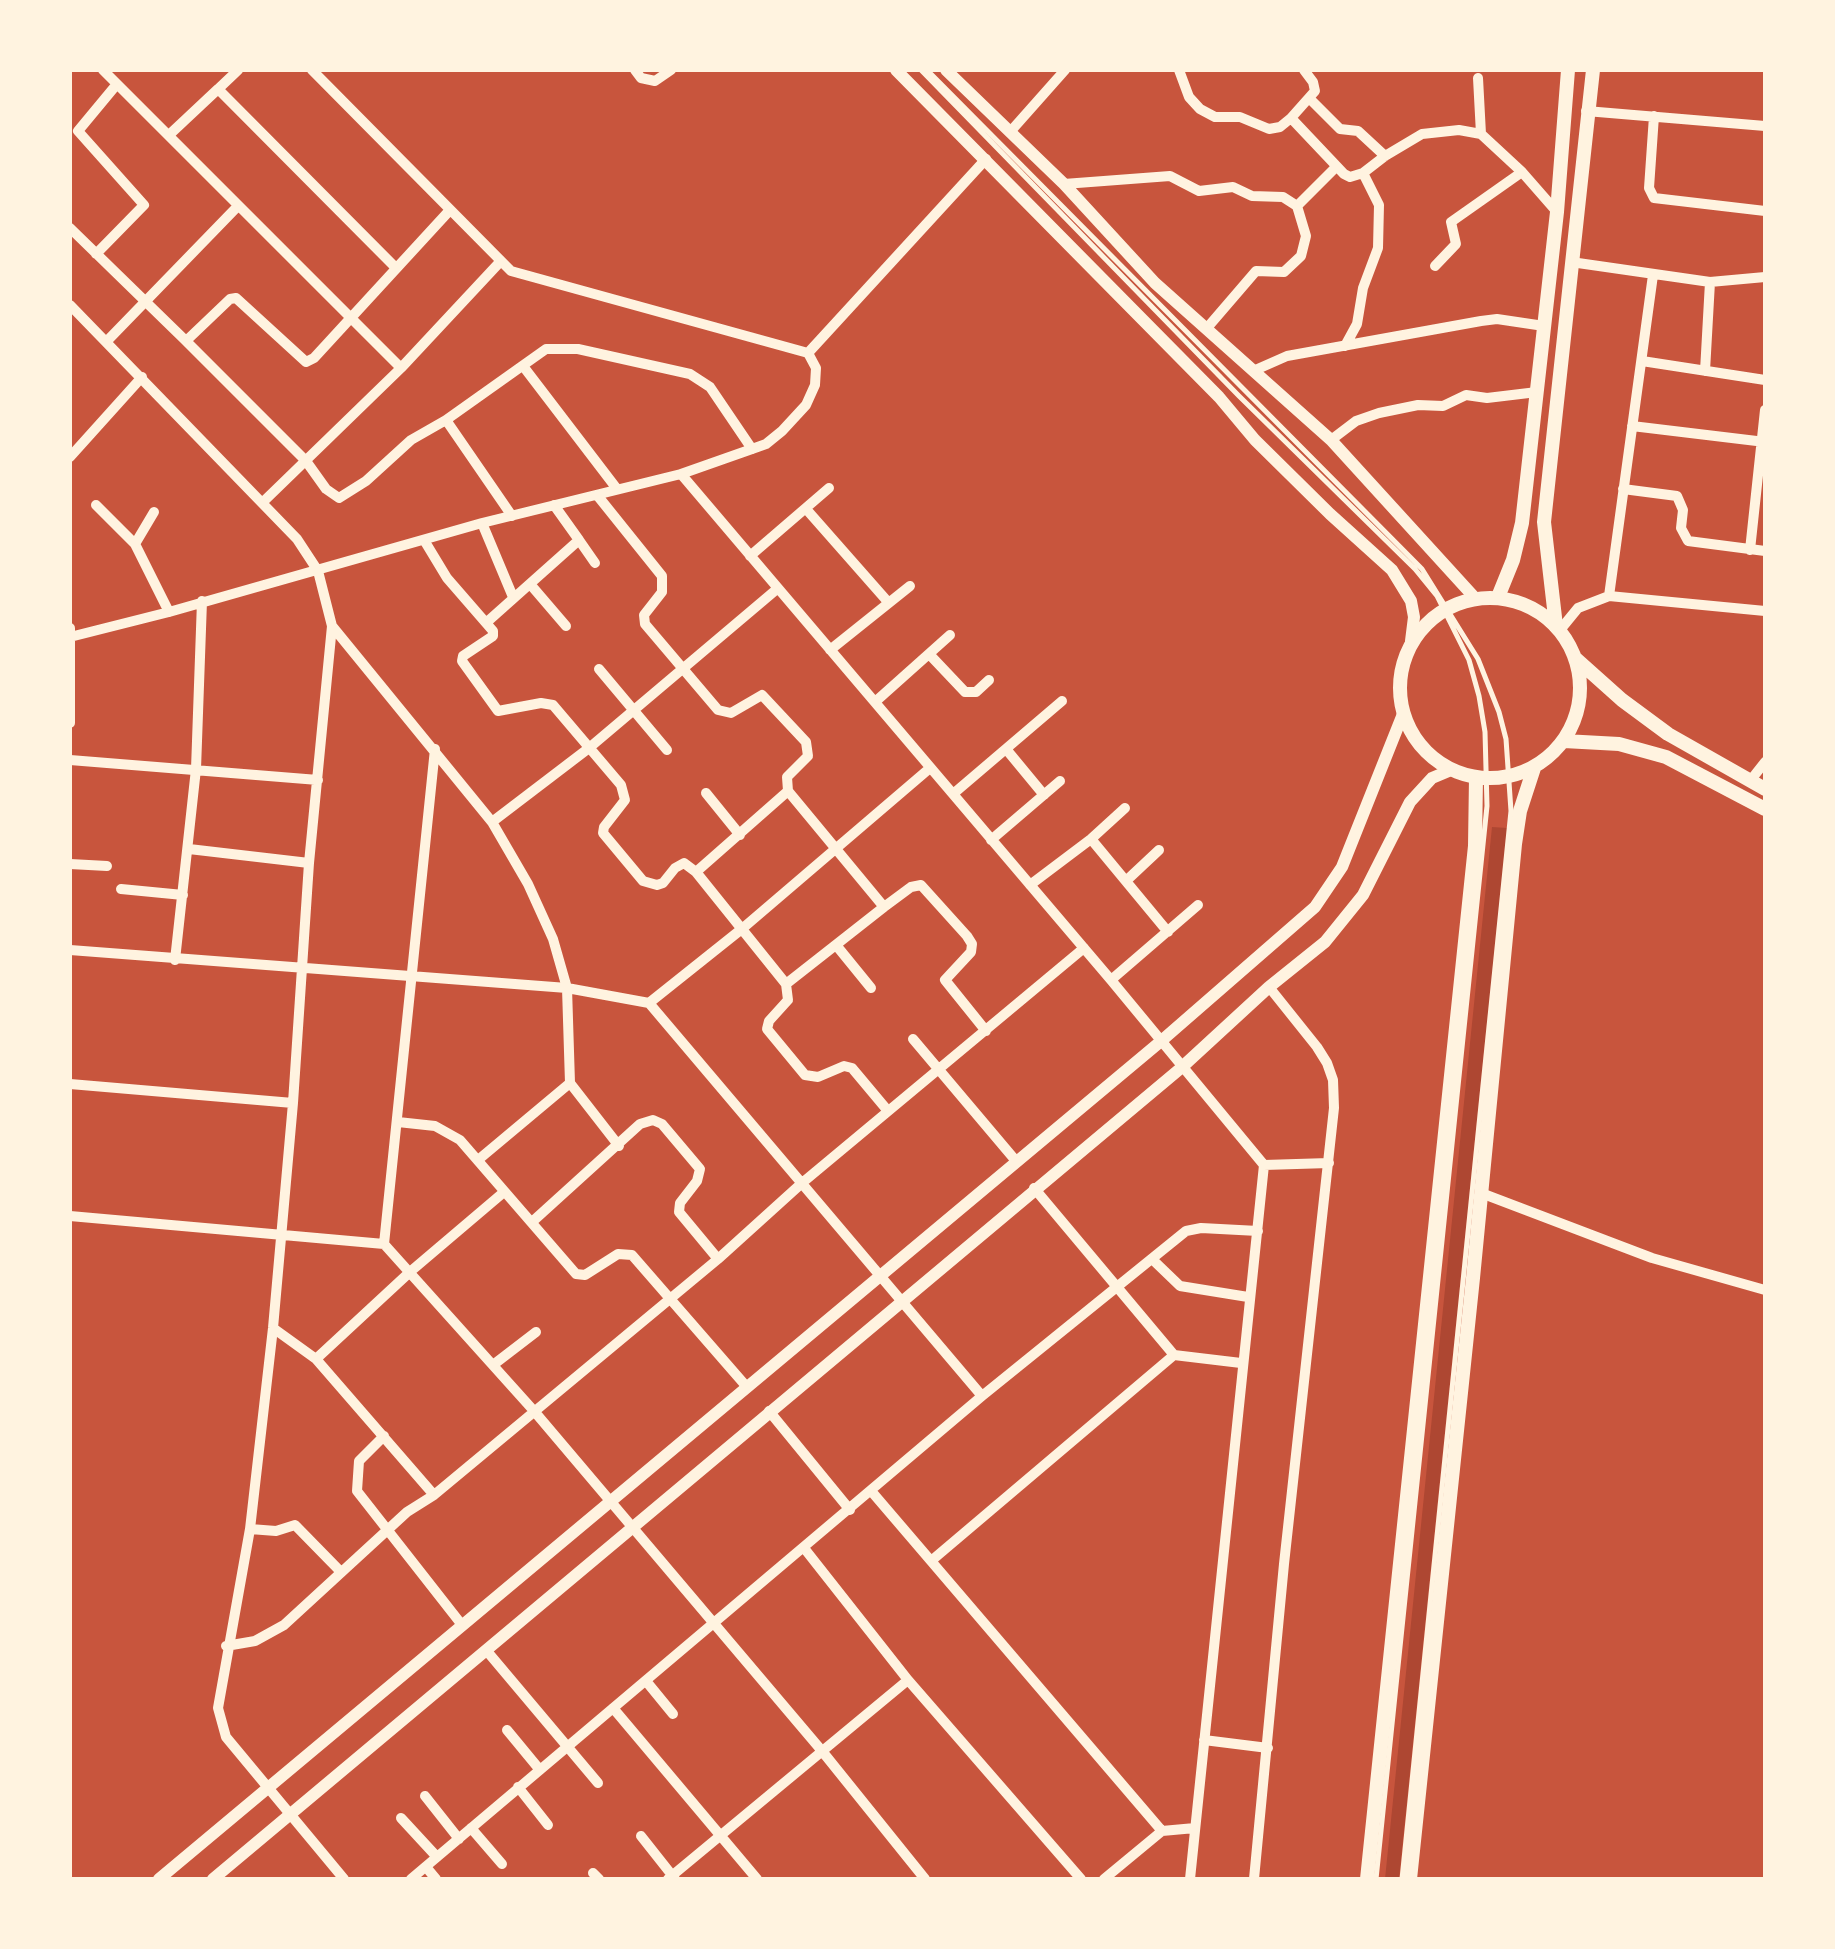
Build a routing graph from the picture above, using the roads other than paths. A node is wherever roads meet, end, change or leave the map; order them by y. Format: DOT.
graph roads {
  1 [pos="103,70"];
  2 [pos="238,70"];
  3 [pos="312,70"];
  4 [pos="635,70"];
  5 [pos="671,70"];
  6 [pos="896,70"];
  7 [pos="924,70"];
  8 [pos="946,70"];
  9 [pos="1065,70"];
  10 [pos="1179,70"];
  11 [pos="1304,70"];
  12 [pos="1568,70"];
  13 [pos="1593,70"];
  14 [pos="1478,78"];
  15 [pos="117,84"];
  16 [pos="218,89"];
  17 [pos="1310,99"];
  18 [pos="1586,111"];
  19 [pos="1654,116"];
  20 [pos="1291,118"];
  21 [pos="1765,126"];
  22 [pos="1010,132"];
  23 [pos="1481,134"];
  24 [pos="168,135"];
  25 [pos="1384,156"];
  26 [pos="986,159"];
  27 [pos="1336,168"];
  28 [pos="1522,172"];
  29 [pos="1362,173"];
  30 [pos="1064,184"];
  31 [pos="1297,206"];
  32 [pos="237,207"];
  33 [pos="450,210"];
  34 [pos="1765,211"];
  35 [pos="1557,212"];
  36 [pos="70,228"];
  37 [pos="96,254"];
  38 [pos="500,262"];
  39 [pos="1571,262"];
  40 [pos="1435,266"];
  41 [pos="396,268"];
  42 [pos="1653,275"];
  43 [pos="1765,277"];
  44 [pos="1710,282"];
  45 [pos="144,302"];
  46 [pos="70,305"];
  47 [pos="350,318"];
  48 [pos="1544,326"];
  49 [pos="1207,328"];
  50 [pos="107,341"];
  51 [pos="186,341"];
  52 [pos="1346,346"];
  53 [pos="808,353"];
  54 [pos="1642,362"];
  55 [pos="523,366"];
  56 [pos="401,368"];
  57 [pos="1253,371"];
  58 [pos="1705,371"];
  59 [pos="142,376"];
  60 [pos="1765,380"];
  61 [pos="1537,392"];
  62 [pos="1765,410"];
  63 [pos="446,420"];
  64 [pos="1632,426"];
  65 [pos="1331,440"];
  66 [pos="1764,442"];
  67 [pos="752,449"];
  68 [pos="70,457"];
  69 [pos="306,460"];
  70 [pos="682,474"];
  71 [pos="828,488"];
  72 [pos="617,489"];
  73 [pos="1622,489"];
  74 [pos="596,495"];
  75 [pos="263,502"];
  76 [pos="96,505"];
  77 [pos="554,505"];
  78 [pos="807,510"];
  79 [pos="154,512"];
  80 [pos="512,516"];
  81 [pos="1752,519"];
  82 [pos="1765,520"];
  83 [pos="482,523"];
  84 [pos="424,540"];
  85 [pos="578,540"];
  86 [pos="135,544"];
  87 [pos="1750,550"];
  88 [pos="1765,551"];
  89 [pos="750,556"];
  90 [pos="595,563"];
  91 [pos="318,571"];
  92 [pos="530,584"];
  93 [pos="910,586"];
  94 [pos="777,589"];
  95 [pos="1609,596"];
  96 [pos="513,597"];
  97 [pos="1498,597"];
  98 [pos="1475,598"];
  99 [pos="202,602"];
  100 [pos="888,602"];
  101 [pos="1446,609"];
  102 [pos="1765,611"];
  103 [pos="169,612"];
  104 [pos="487,622"];
  105 [pos="332,626"];
  106 [pos="566,626"];
  107 [pos="1558,628"];
  108 [pos="71,633"];
  109 [pos="950,635"];
  110 [pos="1412,642"];
  111 [pos="830,650"];
  112 [pos="929,654"];
  113 [pos="1576,658"];
  114 [pos="684,668"];
  115 [pos="600,669"];
  116 [pos="989,680"];
  117 [pos="1062,700"];
  118 [pos="876,702"];
  119 [pos="634,710"];
  120 [pos="1403,714"];
  121 [pos="70,723"];
  122 [pos="1564,741"];
  123 [pos="589,748"];
  124 [pos="1006,748"];
  125 [pos="434,749"];
  126 [pos="668,750"];
  127 [pos="70,760"];
  128 [pos="1765,762"];
  129 [pos="930,768"];
  130 [pos="1534,768"];
  131 [pos="196,769"];
  132 [pos="1450,770"];
  133 [pos="1509,776"];
  134 [pos="1481,778"];
  135 [pos="318,780"];
  136 [pos="1060,781"];
  137 [pos="1750,781"];
  138 [pos="1765,789"];
  139 [pos="788,791"];
  140 [pos="706,793"];
  141 [pos="953,794"];
  142 [pos="1044,795"];
  143 [pos="1125,808"];
  144 [pos="1765,809"];
  145 [pos="492,822"];
  146 [pos="740,835"];
  147 [pos="1091,839"];
  148 [pos="991,840"];
  149 [pos="836,847"];
  150 [pos="188,849"];
  151 [pos="1159,850"];
  152 [pos="309,863"];
  153 [pos="70,864"];
  154 [pos="107,866"];
  155 [pos="696,872"];
  156 [pos="1126,880"];
  157 [pos="1030,886"];
  158 [pos="121,889"];
  159 [pos="183,895"];
  160 [pos="1198,905"];
  161 [pos="884,907"];
  162 [pos="743,928"];
  163 [pos="1168,932"];
  164 [pos="836,945"];
  165 [pos="1084,948"];
  166 [pos="70,950"];
  167 [pos="175,960"];
  168 [pos="302,967"];
  169 [pos="412,976"];
  170 [pos="1112,980"];
  171 [pos="786,984"];
  172 [pos="567,988"];
  173 [pos="871,988"];
  174 [pos="1269,988"];
  175 [pos="649,1003"];
  176 [pos="986,1031"];
  177 [pos="913,1039"];
  178 [pos="1160,1042"];
  179 [pos="1181,1068"];
  180 [pos="938,1069"];
  181 [pos="570,1083"];
  182 [pos="70,1084"];
  183 [pos="293,1103"];
  184 [pos="888,1111"];
  185 [pos="398,1122"];
  186 [pos="619,1146"];
  187 [pos="478,1160"];
  188 [pos="1016,1161"];
  189 [pos="1328,1164"];
  190 [pos="1264,1165"];
  191 [pos="802,1183"];
  192 [pos="1034,1188"];
  193 [pos="504,1192"];
  194 [pos="1481,1193"];
  195 [pos="70,1216"];
  196 [pos="532,1222"];
  197 [pos="1258,1231"];
  198 [pos="280,1235"];
  199 [pos="384,1244"];
  200 [pos="718,1259"];
  201 [pos="1153,1260"];
  202 [pos="411,1270"];
  203 [pos="879,1274"];
  204 [pos="1118,1288"];
  205 [pos="1765,1290"];
  206 [pos="670,1297"];
  207 [pos="1248,1297"];
  208 [pos="902,1299"];
  209 [pos="273,1328"];
  210 [pos="536,1332"];
  211 [pos="1174,1355"];
  212 [pos="316,1359"];
  213 [pos="1242,1363"];
  214 [pos="494,1365"];
  215 [pos="746,1386"];
  216 [pos="982,1396"];
  217 [pos="534,1411"];
  218 [pos="768,1411"];
  219 [pos="384,1436"];
  220 [pos="872,1492"];
  221 [pos="434,1495"];
  222 [pos="609,1502"];
  223 [pos="850,1510"];
  224 [pos="630,1528"];
  225 [pos="250,1529"];
  226 [pos="387,1530"];
  227 [pos="804,1548"];
  228 [pos="931,1561"];
  229 [pos="341,1572"];
  230 [pos="712,1624"];
  231 [pos="462,1625"];
  232 [pos="226,1646"];
  233 [pos="486,1650"];
  234 [pos="908,1680"];
  235 [pos="646,1681"];
  236 [pos="613,1708"];
  237 [pos="673,1714"];
  238 [pos="507,1730"];
  239 [pos="1204,1740"];
  240 [pos="1268,1748"];
  241 [pos="567,1749"];
  242 [pos="822,1751"];
  243 [pos="540,1770"];
  244 [pos="598,1784"];
  245 [pos="518,1787"];
  246 [pos="268,1791"];
  247 [pos="425,1796"];
  248 [pos="289,1815"];
  249 [pos="401,1818"];
  250 [pos="548,1825"];
  251 [pos="471,1828"];
  252 [pos="1195,1828"];
  253 [pos="1162,1831"];
  254 [pos="642,1836"];
  255 [pos="722,1836"];
  256 [pos="459,1839"];
  257 [pos="437,1857"];
  258 [pos="502,1864"];
  259 [pos="426,1868"];
  260 [pos="671,1878"];
  261 [pos="159,1879"];
  262 [pos="214,1879"];
  263 [pos="344,1879"];
  264 [pos="411,1879"];
  265 [pos="436,1879"];
  266 [pos="757,1879"];
  267 [pos="925,1879"];
  268 [pos="1081,1879"];
  269 [pos="1104,1879"];
  270 [pos="1190,1879"];
  271 [pos="1254,1879"];
  272 [pos="1367,1879"];
  273 [pos="1376,1879"];
  274 [pos="1402,1879"];
  275 [pos="1410,1879"];
  1 -- 15 [label="street"];
  2 -- 16 [label="street"];
  3 -- 33 [label="street"];
  4 -- 5 [label="street"];
  6 -- 26 [label="street"];
  7 -- 101 [label="lane"];
  8 -- 22 [label="street"];
  9 -- 22 [label="street"];
  10 -- 20 [label="street"];
  11 -- 17 [label="street"];
  12 -- 35 [label="main road"];
  13 -- 18 [label="main road"];
  14 -- 23 [label="street"];
  15 -- 24 [label="street"];
  15 -- 37 [label="street"];
  16 -- 24 [label="street"];
  16 -- 41 [label="street"];
  17 -- 20 [label="street"];
  17 -- 25 [label="street"];
  18 -- 19 [label="street"];
  18 -- 39 [label="main road"];
  19 -- 21 [label="street"];
  19 -- 34 [label="street"];
  20 -- 27 [label="street"];
  22 -- 30 [label="street"];
  23 -- 25 [label="street"];
  23 -- 28 [label="street"];
  24 -- 32 [label="street"];
  25 -- 29 [label="street"];
  26 -- 53 [label="street"];
  26 -- 110 [label="street"];
  27 -- 29 [label="street"];
  27 -- 31 [label="street"];
  28 -- 35 [label="street"];
  28 -- 40 [label="street"];
  29 -- 52 [label="street"];
  30 -- 31 [label="street"];
  30 -- 49 [label="street"];
  31 -- 49 [label="street"];
  32 -- 45 [label="street"];
  32 -- 47 [label="street"];
  33 -- 38 [label="street"];
  33 -- 41 [label="street"];
  35 -- 48 [label="main road"];
  36 -- 37 [label="street"];
  37 -- 45 [label="street"];
  38 -- 53 [label="street"];
  38 -- 56 [label="street"];
  39 -- 42 [label="street"];
  39 -- 107 [label="main road"];
  41 -- 47 [label="street"];
  42 -- 44 [label="street"];
  42 -- 54 [label="street"];
  43 -- 44 [label="street"];
  44 -- 58 [label="street"];
  45 -- 50 [label="street"];
  45 -- 51 [label="street"];
  46 -- 50 [label="street"];
  47 -- 51 [label="street"];
  47 -- 56 [label="street"];
  48 -- 52 [label="street"];
  48 -- 61 [label="main road"];
  49 -- 57 [label="street"];
  50 -- 59 [label="street"];
  51 -- 69 [label="street"];
  52 -- 57 [label="street"];
  53 -- 67 [label="street"];
  54 -- 58 [label="street"];
  54 -- 64 [label="street"];
  55 -- 63 [label="street"];
  55 -- 67 [label="street"];
  55 -- 72 [label="street"];
  56 -- 69 [label="street"];
  57 -- 65 [label="street"];
  58 -- 60 [label="street"];
  59 -- 68 [label="street"];
  59 -- 75 [label="street"];
  61 -- 65 [label="street"];
  61 -- 97 [label="main road"];
  62 -- 66 [label="street"];
  63 -- 69 [label="street"];
  63 -- 80 [label="street"];
  64 -- 66 [label="street"];
  64 -- 73 [label="street"];
  65 -- 98 [label="street"];
  66 -- 81 [label="street"];
  67 -- 70 [label="street"];
  69 -- 75 [label="street"];
  70 -- 72 [label="street"];
  70 -- 89 [label="street"];
  71 -- 78 [label="street"];
  72 -- 74 [label="street"];
  73 -- 87 [label="street"];
  73 -- 95 [label="street"];
  74 -- 77 [label="street"];
  74 -- 114 [label="street"];
  75 -- 91 [label="street"];
  76 -- 86 [label="street"];
  77 -- 80 [label="street"];
  77 -- 85 [label="street"];
  78 -- 89 [label="street"];
  78 -- 100 [label="street"];
  79 -- 86 [label="street"];
  80 -- 83 [label="street"];
  81 -- 82 [label="street"];
  81 -- 87 [label="street"];
  83 -- 84 [label="street"];
  83 -- 96 [label="street"];
  84 -- 91 [label="street"];
  84 -- 104 [label="street"];
  85 -- 90 [label="street"];
  85 -- 92 [label="street"];
  86 -- 103 [label="street"];
  87 -- 88 [label="street"];
  89 -- 94 [label="street"];
  91 -- 99 [label="street"];
  91 -- 105 [label="street"];
  92 -- 96 [label="street"];
  92 -- 106 [label="street"];
  93 -- 100 [label="street"];
  94 -- 111 [label="street"];
  94 -- 114 [label="street"];
  95 -- 102 [label="street"];
  95 -- 107 [label="street"];
  96 -- 104 [label="street"];
  97 -- 98 [label="main road"];
  97 -- 107 [label="main road"];
  98 -- 101 [label="main road"];
  99 -- 103 [label="street"];
  99 -- 131 [label="street"];
  100 -- 111 [label="street"];
  101 -- 110 [label="main road"];
  101 -- 133 [label="lane"];
  101 -- 134 [label="lane"];
  103 -- 108 [label="street"];
  104 -- 123 [label="street"];
  105 -- 125 [label="street"];
  105 -- 135 [label="street"];
  107 -- 113 [label="main road"];
  108 -- 121 [label="street"];
  109 -- 112 [label="street"];
  110 -- 120 [label="main road"];
  111 -- 118 [label="street"];
  112 -- 116 [label="street"];
  112 -- 118 [label="street"];
  113 -- 122 [label="main road"];
  113 -- 137 [label="main road"];
  114 -- 119 [label="street"];
  114 -- 139 [label="street"];
  115 -- 119 [label="street"];
  117 -- 124 [label="street"];
  118 -- 129 [label="street"];
  119 -- 123 [label="street"];
  119 -- 126 [label="street"];
  120 -- 132 [label="main road"];
  120 -- 178 [label="street"];
  122 -- 130 [label="main road"];
  122 -- 144 [label="main road"];
  123 -- 145 [label="street"];
  123 -- 155 [label="street"];
  124 -- 141 [label="street"];
  124 -- 142 [label="street"];
  125 -- 145 [label="street"];
  125 -- 169 [label="street"];
  127 -- 131 [label="street"];
  128 -- 137 [label="street"];
  129 -- 141 [label="street"];
  129 -- 149 [label="street"];
  130 -- 133 [label="main road"];
  130 -- 194 [label="main road"];
  131 -- 135 [label="street"];
  131 -- 150 [label="street"];
  132 -- 134 [label="main road"];
  132 -- 174 [label="street"];
  133 -- 134 [label="main road"];
  133 -- 274 [label="lane"];
  134 -- 272 [label="main road"];
  134 -- 273 [label="lane"];
  135 -- 152 [label="street"];
  136 -- 142 [label="street"];
  137 -- 138 [label="main road"];
  139 -- 146 [label="street"];
  139 -- 149 [label="street"];
  140 -- 146 [label="street"];
  141 -- 148 [label="street"];
  142 -- 148 [label="street"];
  143 -- 147 [label="street"];
  145 -- 172 [label="street"];
  146 -- 155 [label="street"];
  147 -- 156 [label="street"];
  147 -- 157 [label="street"];
  148 -- 157 [label="street"];
  149 -- 161 [label="street"];
  149 -- 162 [label="street"];
  150 -- 152 [label="street"];
  150 -- 159 [label="street"];
  151 -- 156 [label="street"];
  152 -- 168 [label="street"];
  153 -- 154 [label="street"];
  155 -- 162 [label="street"];
  156 -- 163 [label="street"];
  157 -- 165 [label="street"];
  158 -- 159 [label="street"];
  159 -- 167 [label="street"];
  160 -- 163 [label="street"];
  161 -- 164 [label="street"];
  161 -- 176 [label="street"];
  162 -- 171 [label="street"];
  162 -- 175 [label="street"];
  163 -- 170 [label="street"];
  164 -- 171 [label="street"];
  164 -- 173 [label="street"];
  165 -- 170 [label="street"];
  165 -- 176 [label="street"];
  166 -- 167 [label="street"];
  167 -- 168 [label="street"];
  168 -- 169 [label="street"];
  168 -- 183 [label="street"];
  169 -- 172 [label="street"];
  169 -- 185 [label="street"];
  170 -- 178 [label="street"];
  171 -- 184 [label="street"];
  172 -- 175 [label="street"];
  172 -- 181 [label="street"];
  174 -- 179 [label="street"];
  174 -- 189 [label="street"];
  175 -- 191 [label="street"];
  176 -- 180 [label="street"];
  177 -- 180 [label="street"];
  178 -- 179 [label="street"];
  178 -- 188 [label="street"];
  179 -- 190 [label="street"];
  179 -- 192 [label="street"];
  180 -- 184 [label="street"];
  180 -- 188 [label="street"];
  181 -- 186 [label="street"];
  181 -- 187 [label="street"];
  182 -- 183 [label="street"];
  183 -- 198 [label="street"];
  184 -- 191 [label="street"];
  185 -- 187 [label="street"];
  185 -- 199 [label="street"];
  186 -- 196 [label="street"];
  186 -- 200 [label="street"];
  187 -- 193 [label="street"];
  188 -- 203 [label="street"];
  189 -- 190 [label="street"];
  189 -- 240 [label="street"];
  190 -- 197 [label="street"];
  191 -- 200 [label="street"];
  191 -- 203 [label="street"];
  192 -- 204 [label="street"];
  192 -- 208 [label="street"];
  193 -- 196 [label="street"];
  193 -- 202 [label="street"];
  194 -- 205 [label="street"];
  194 -- 275 [label="main road"];
  195 -- 198 [label="street"];
  196 -- 206 [label="street"];
  197 -- 201 [label="street"];
  197 -- 207 [label="street"];
  198 -- 199 [label="street"];
  198 -- 209 [label="street"];
  199 -- 202 [label="street"];
  200 -- 206 [label="street"];
  201 -- 204 [label="street"];
  201 -- 207 [label="street"];
  202 -- 212 [label="street"];
  202 -- 214 [label="street"];
  203 -- 208 [label="street"];
  203 -- 215 [label="street"];
  204 -- 211 [label="street"];
  204 -- 216 [label="street"];
  206 -- 215 [label="street"];
  206 -- 217 [label="street"];
  207 -- 213 [label="street"];
  208 -- 216 [label="street"];
  208 -- 218 [label="street"];
  209 -- 212 [label="street"];
  209 -- 225 [label="street"];
  210 -- 214 [label="street"];
  211 -- 213 [label="street"];
  211 -- 228 [label="street"];
  212 -- 219 [label="street"];
  213 -- 239 [label="street"];
  214 -- 217 [label="street"];
  215 -- 222 [label="street"];
  216 -- 220 [label="street"];
  217 -- 221 [label="street"];
  217 -- 222 [label="street"];
  218 -- 223 [label="street"];
  218 -- 224 [label="street"];
  219 -- 221 [label="street"];
  219 -- 226 [label="street"];
  220 -- 223 [label="street"];
  220 -- 228 [label="street"];
  221 -- 226 [label="street"];
  222 -- 224 [label="street"];
  222 -- 231 [label="street"];
  223 -- 227 [label="street"];
  224 -- 230 [label="street"];
  224 -- 233 [label="street"];
  225 -- 229 [label="street"];
  225 -- 232 [label="street"];
  226 -- 229 [label="street"];
  226 -- 231 [label="street"];
  227 -- 230 [label="street"];
  227 -- 234 [label="street"];
  228 -- 253 [label="street"];
  229 -- 232 [label="street"];
  230 -- 235 [label="street"];
  230 -- 242 [label="street"];
  231 -- 246 [label="street"];
  232 -- 246 [label="street"];
  233 -- 241 [label="street"];
  233 -- 248 [label="street"];
  234 -- 242 [label="street"];
  234 -- 268 [label="street"];
  235 -- 236 [label="street"];
  235 -- 237 [label="street"];
  236 -- 241 [label="street"];
  236 -- 255 [label="street"];
  238 -- 243 [label="street"];
  239 -- 240 [label="street"];
  239 -- 252 [label="street"];
  240 -- 271 [label="street"];
  241 -- 243 [label="street"];
  241 -- 244 [label="street"];
  242 -- 255 [label="street"];
  242 -- 267 [label="street"];
  243 -- 245 [label="street"];
  245 -- 250 [label="street"];
  245 -- 251 [label="street"];
  246 -- 248 [label="street"];
  246 -- 261 [label="street"];
  247 -- 256 [label="street"];
  248 -- 262 [label="street"];
  248 -- 263 [label="street"];
  249 -- 257 [label="street"];
  251 -- 256 [label="street"];
  251 -- 258 [label="street"];
  252 -- 253 [label="street"];
  252 -- 270 [label="street"];
  253 -- 269 [label="street"];
  254 -- 260 [label="street"];
  255 -- 260 [label="street"];
  255 -- 266 [label="street"];
  256 -- 257 [label="street"];
  257 -- 259 [label="street"];
  259 -- 264 [label="street"];
  259 -- 265 [label="street"];
}
